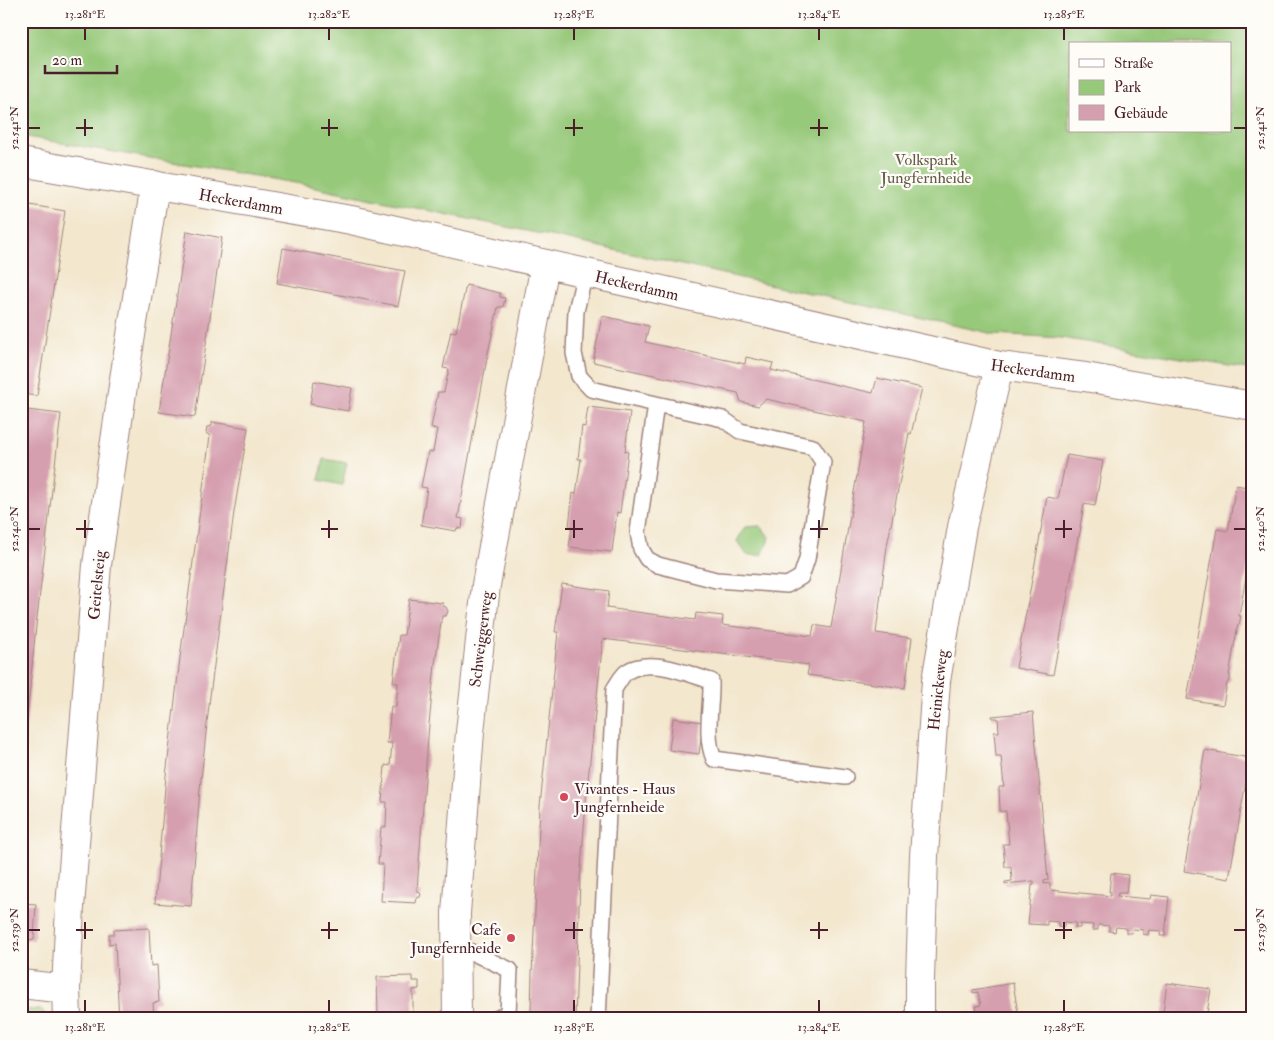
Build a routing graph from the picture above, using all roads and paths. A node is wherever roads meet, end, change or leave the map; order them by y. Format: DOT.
graph roads {
  1 [pos="21,162"];
  2 [pos="155,185"];
  3 [pos="545,264"];
  4 [pos="585,273"];
  5 [pos="998,366"];
  6 [pos="656,404"];
  7 [pos="1253,406"];
  8 [pos="845,777"];
  9 [pos="456,945"];
  10 [pos="21,984"];
  11 [pos="66,989"];
  12 [pos="66,1019"];
  13 [pos="456,1019"];
  14 [pos="496,1019"];
  15 [pos="598,1019"];
  16 [pos="920,1019"];
  1 -- 2 [label="street, Heckerdamm"];
  2 -- 3 [label="street, Heckerdamm"];
  2 -- 11 [label="street, Geitelsteig"];
  3 -- 4 [label="street, Heckerdamm"];
  3 -- 9 [label="street, Schweiggerweg"];
  4 -- 5 [label="street, Heckerdamm"];
  4 -- 6 [label="lane"];
  5 -- 7 [label="street, Heckerdamm"];
  5 -- 16 [label="street, Heinickeweg"];
  6 -- 6 [label="lane"];
  8 -- 15 [label="lane"];
  9 -- 13 [label="street, Schweiggerweg"];
  9 -- 14 [label="lane"];
  10 -- 11 [label="street"];
  11 -- 12 [label="street, Geitelsteig"];
}
